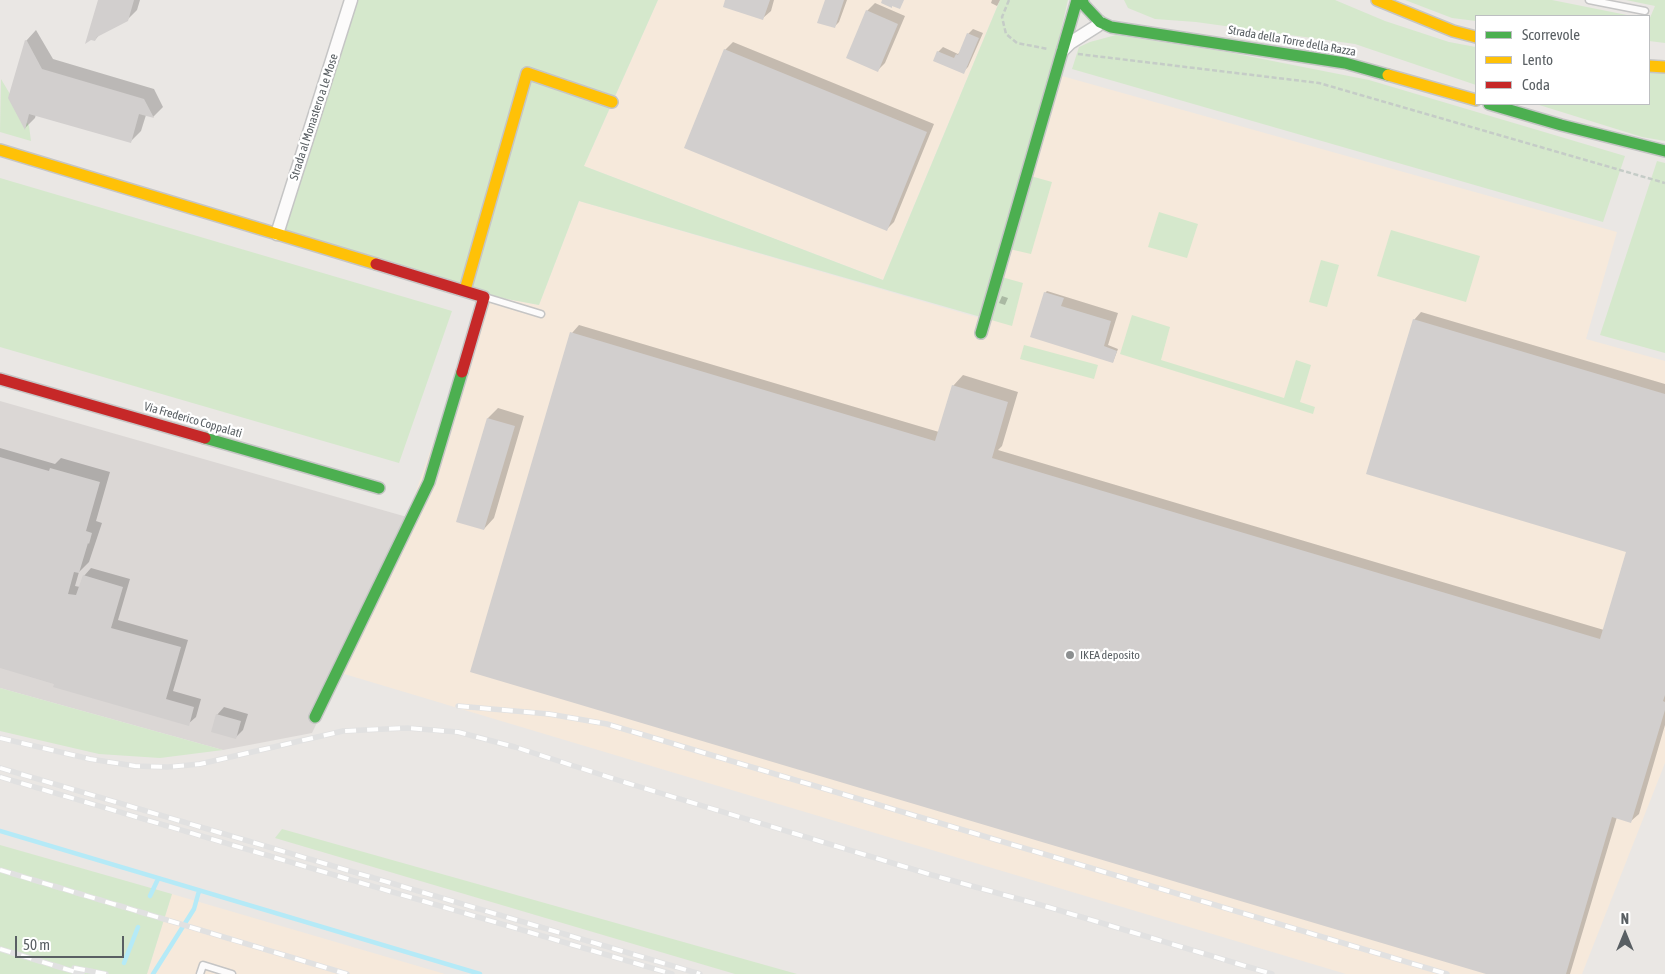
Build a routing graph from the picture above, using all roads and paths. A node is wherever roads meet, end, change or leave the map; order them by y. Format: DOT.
graph roads {
  1 [pos="351,0"];
  2 [pos="1009,0"];
  3 [pos="1077,0"];
  4 [pos="1082,0"];
  5 [pos="1097,0"];
  6 [pos="1377,0"];
  7 [pos="1589,0"];
  8 [pos="1645,11"];
  9 [pos="1100,22"];
  10 [pos="1475,36"];
  11 [pos="1061,52"];
  12 [pos="1650,66"];
  13 [pos="1665,67"];
  14 [pos="1475,100"];
  15 [pos="612,102"];
  16 [pos="1493,105"];
  17 [pos="0,150"];
  18 [pos="1665,151"];
  19 [pos="1665,183"];
  20 [pos="277,234"];
  21 [pos="465,290"];
  22 [pos="484,297"];
  23 [pos="541,314"];
  24 [pos="981,333"];
  25 [pos="0,379"];
  26 [pos="379,488"];
  27 [pos="315,717"];
  28 [pos="200,974"];
  29 [pos="232,974"];
  1 -- 20 [label="street, Strada al Monastero a Le Mose"];
  2 -- 11 [label="path"];
  3 -- 11 [label="street"];
  4 -- 9 [label="street"];
  5 -- 9 [label="street"];
  6 -- 10 [label="street"];
  7 -- 8 [label="lane"];
  9 -- 11 [label="street"];
  9 -- 14 [label="street, Strada della Torre della Razza"];
  11 -- 19 [label="path"];
  11 -- 24 [label="street"];
  12 -- 13 [label="street"];
  15 -- 21 [label="street"];
  16 -- 18 [label="street"];
  17 -- 20 [label="street"];
  20 -- 21 [label="street"];
  21 -- 22 [label="street"];
  22 -- 23 [label="lane"];
  22 -- 27 [label="street"];
  25 -- 26 [label="street, Via Frederico Coppalati"];
  28 -- 29 [label="lane"];
}
